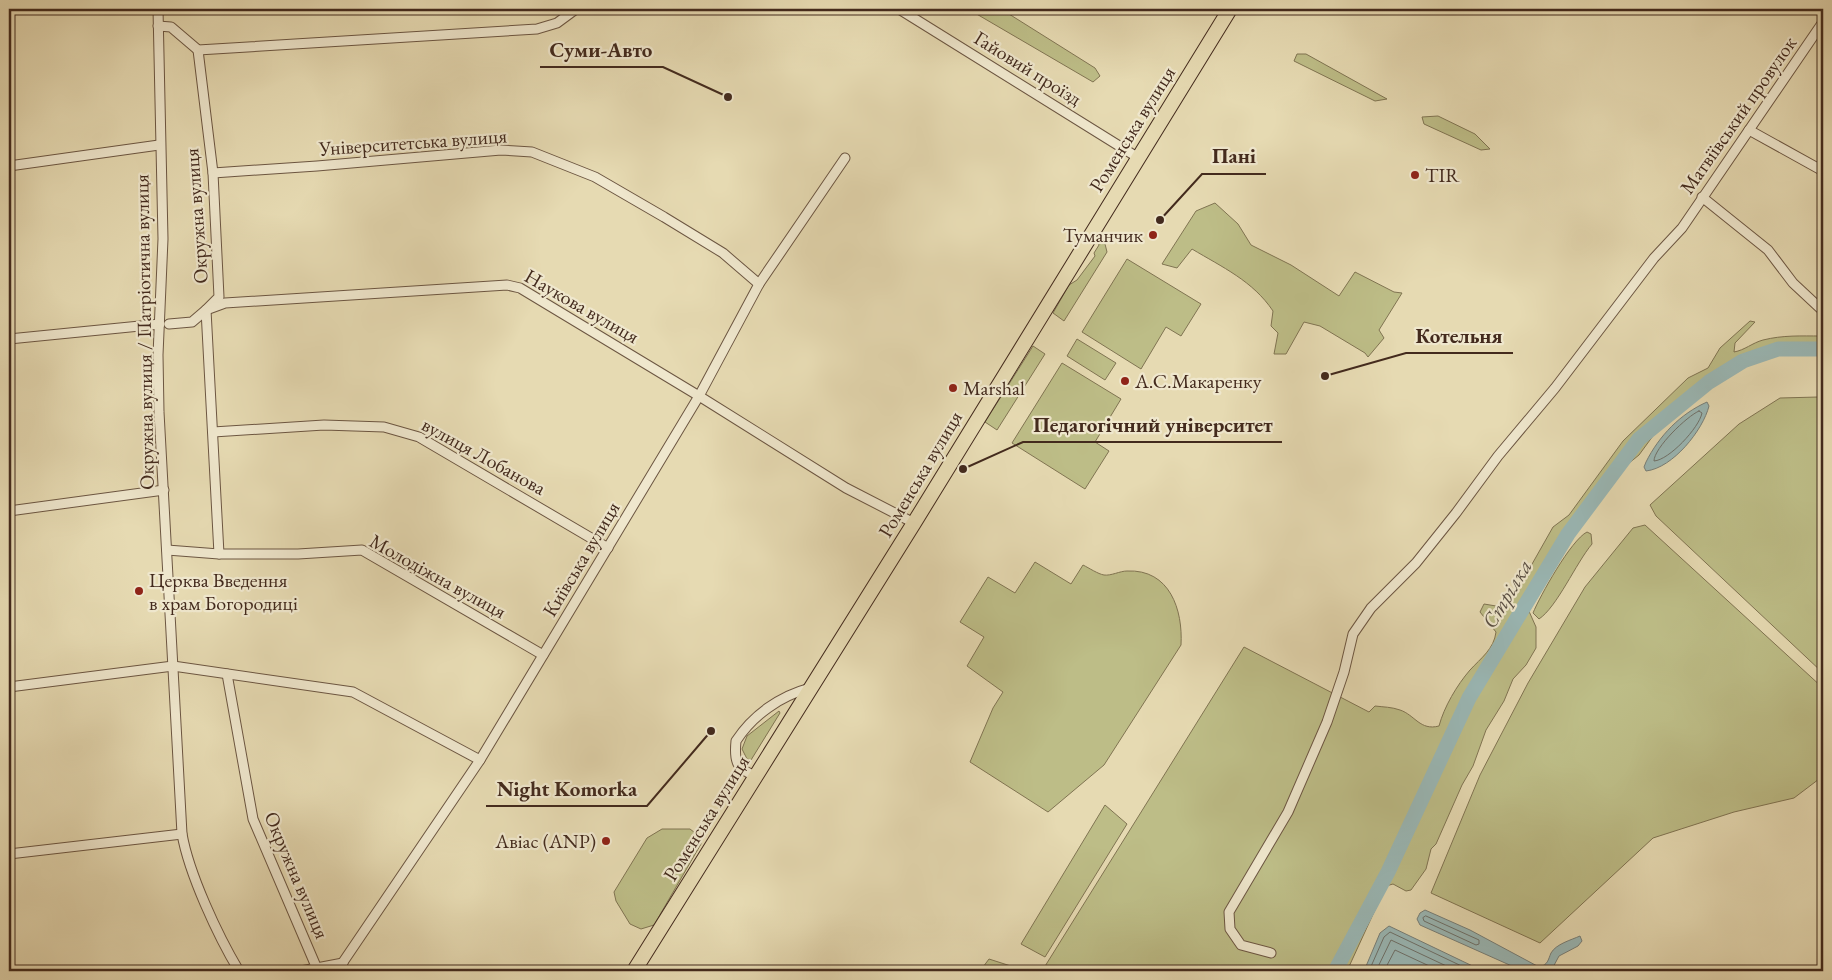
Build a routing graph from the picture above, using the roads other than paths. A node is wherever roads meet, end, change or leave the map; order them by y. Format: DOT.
graph roads {
  1 [pos="158,9"];
  2 [pos="576,9"];
  3 [pos="899,9"];
  4 [pos="1230,9"];
  5 [pos="913,12"];
  6 [pos="1823,22"];
  7 [pos="158,26"];
  8 [pos="198,50"];
  9 [pos="1749,130"];
  10 [pos="159,145"];
  11 [pos="1137,157"];
  12 [pos="844,158"];
  13 [pos="9,166"];
  14 [pos="1823,171"];
  15 [pos="212,173"];
  16 [pos="1702,197"];
  17 [pos="759,284"];
  18 [pos="206,310"];
  19 [pos="1823,311"];
  20 [pos="164,324"];
  21 [pos="9,339"];
  22 [pos="699,396"];
  23 [pos="213,432"];
  24 [pos="164,490"];
  25 [pos="9,511"];
  26 [pos="914,523"];
  27 [pos="608,548"];
  28 [pos="167,550"];
  29 [pos="219,554"];
  30 [pos="543,655"];
  31 [pos="173,666"];
  32 [pos="227,674"];
  33 [pos="9,687"];
  34 [pos="810,688"];
  35 [pos="480,760"];
  36 [pos="756,776"];
  37 [pos="182,834"];
  38 [pos="9,854"];
  39 [pos="1271,953"];
  40 [pos="343,962"];
  41 [pos="318,970"];
  42 [pos="239,971"];
  43 [pos="301,971"];
  44 [pos="337,971"];
  45 [pos="634,971"];
  1 -- 7 [label="street, Окружна вулиця / Патріотична вулиця"];
  2 -- 8 [label="street"];
  3 -- 5 [label="street, Гайовий проїзд"];
  4 -- 11 [label="main road, Роменська вулиця"];
  5 -- 11 [label="street, Гайовий проїзд"];
  6 -- 9 [label="street, Матвіївський провулок"];
  7 -- 8 [label="street"];
  7 -- 10 [label="street, Окружна вулиця / Патріотична вулиця"];
  8 -- 15 [label="street, Окружна вулиця"];
  9 -- 14 [label="street"];
  9 -- 16 [label="street, Матвіївський провулок"];
  10 -- 13 [label="street"];
  10 -- 20 [label="street, Окружна вулиця / Патріотична вулиця"];
  11 -- 26 [label="main road, Роменська вулиця"];
  12 -- 17 [label="street, Київська вулиця"];
  15 -- 17 [label="street, Університетська вулиця"];
  15 -- 18 [label="street, Окружна вулиця"];
  16 -- 19 [label="street"];
  16 -- 39 [label="street, Матвіївський провулок"];
  17 -- 22 [label="street, Київська вулиця"];
  18 -- 20 [label="street"];
  18 -- 22 [label="street, Наукова вулиця"];
  18 -- 23 [label="street, Окружна вулиця"];
  20 -- 21 [label="street"];
  20 -- 24 [label="street, Окружна вулиця / Патріотична вулиця"];
  22 -- 26 [label="street, Наукова вулиця"];
  22 -- 27 [label="street, Київська вулиця"];
  23 -- 27 [label="street, вулиця Лобанова"];
  23 -- 29 [label="street, Окружна вулиця"];
  24 -- 25 [label="street"];
  24 -- 28 [label="street, Окружна вулиця / Патріотична вулиця"];
  26 -- 34 [label="main road, Роменська вулиця"];
  27 -- 30 [label="street, Київська вулиця"];
  28 -- 29 [label="street, Молодіжна вулиця"];
  28 -- 31 [label="street, Окружна вулиця / Патріотична вулиця"];
  29 -- 30 [label="street, Молодіжна вулиця"];
  30 -- 35 [label="street, Київська вулиця"];
  31 -- 32 [label="street"];
  31 -- 33 [label="street"];
  31 -- 37 [label="street, Окружна вулиця / Патріотична вулиця"];
  32 -- 35 [label="street"];
  32 -- 41 [label="street, Окружна вулиця"];
  34 -- 36 [label="main road, Роменська вулиця"];
  34 -- 36 [label="street"];
  35 -- 40 [label="street, Київська вулиця"];
  36 -- 45 [label="main road, Роменська вулиця"];
  37 -- 38 [label="street"];
  37 -- 42 [label="street, Окружна вулиця / Патріотична вулиця"];
  40 -- 41 [label="street"];
  40 -- 44 [label="street, Київська вулиця"];
  41 -- 43 [label="street"];
}
